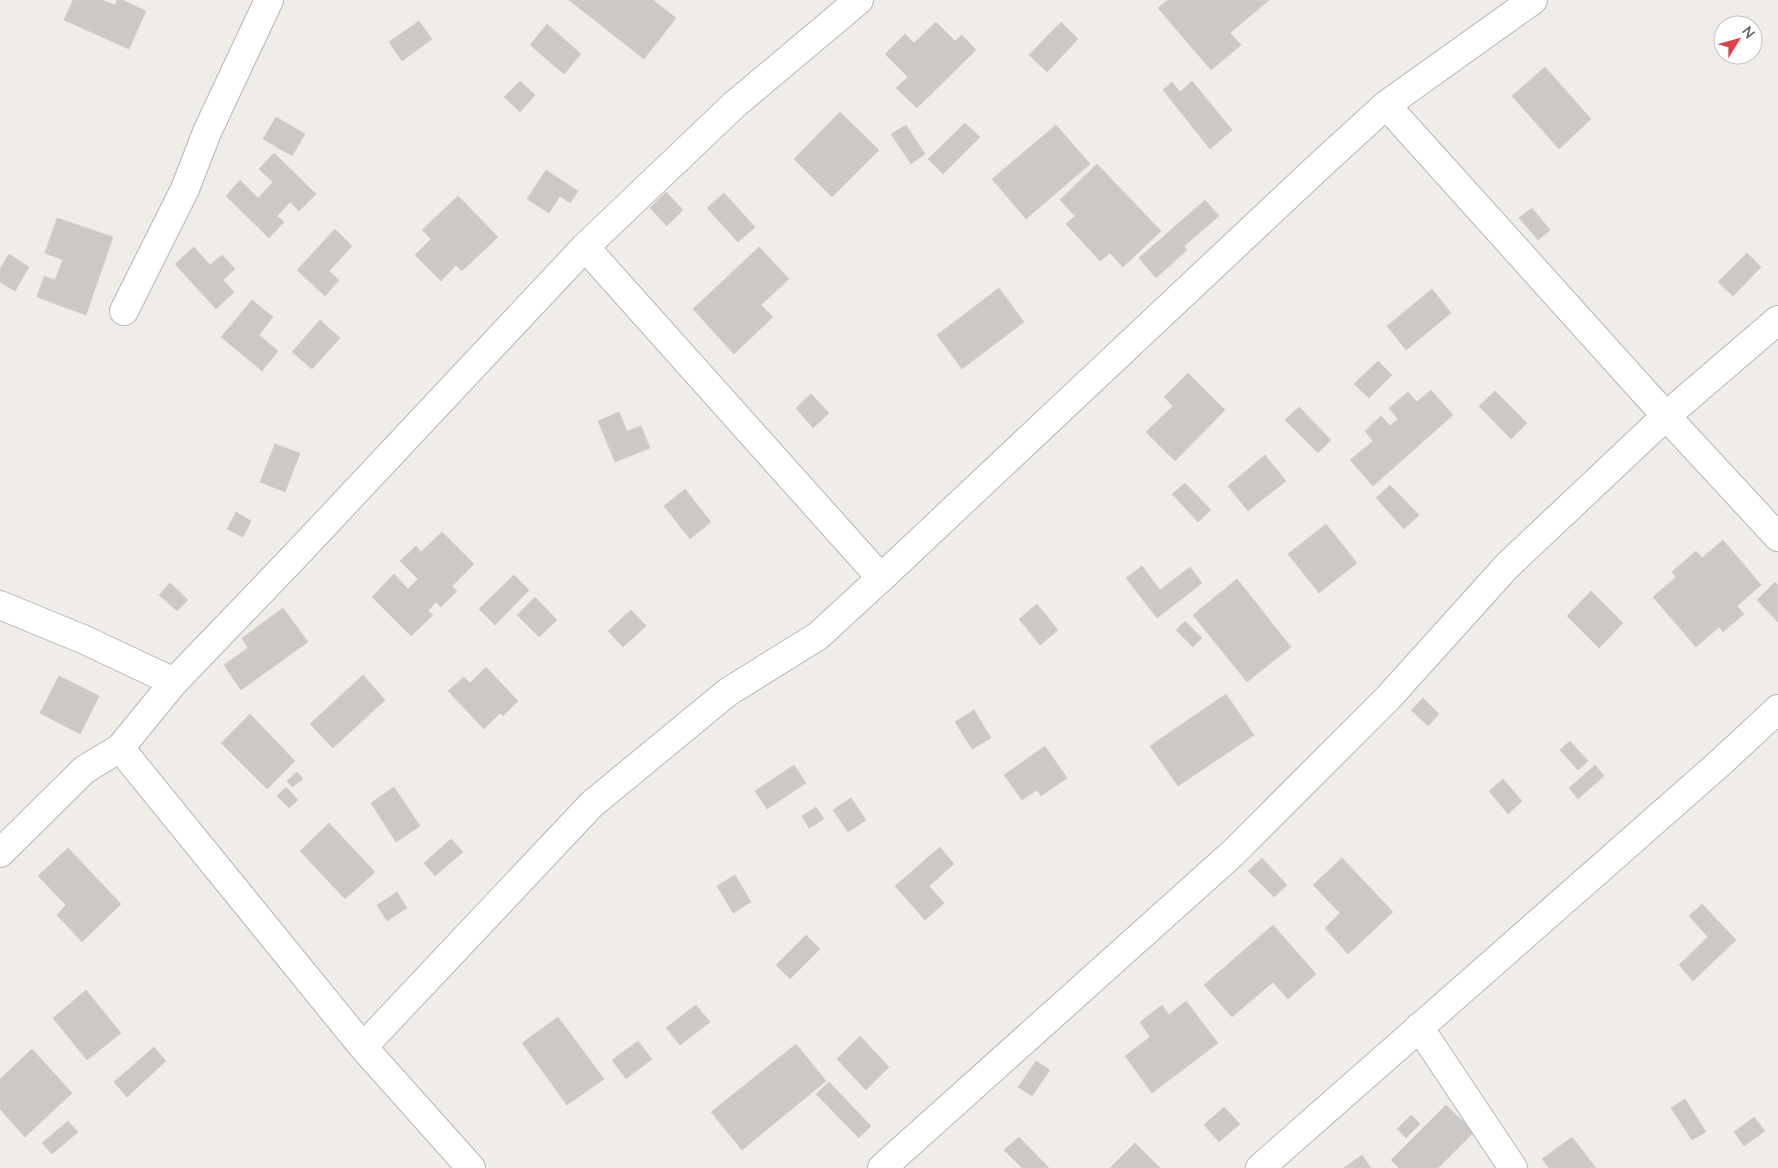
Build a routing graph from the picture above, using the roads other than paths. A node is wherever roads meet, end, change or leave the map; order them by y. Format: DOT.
graph roads {
  1 [pos="270,0"];
  2 [pos="859,0"];
  3 [pos="1533,0"];
  4 [pos="1386,105"];
  5 [pos="585,247"];
  6 [pos="124,311"];
  7 [pos="1778,320"];
  8 [pos="1666,416"];
  9 [pos="1778,537"];
  10 [pos="881,578"];
  11 [pos="0,605"];
  12 [pos="174,682"];
  13 [pos="1778,710"];
  14 [pos="120,748"];
  15 [pos="0,854"];
  16 [pos="1419,1027"];
  17 [pos="363,1047"];
  18 [pos="471,1168"];
  19 [pos="882,1168"];
  20 [pos="1260,1168"];
  21 [pos="1513,1168"];
  1 -- 6 [label="street"];
  2 -- 5 [label="street"];
  3 -- 4 [label="street"];
  4 -- 8 [label="street"];
  4 -- 10 [label="street"];
  5 -- 10 [label="street"];
  5 -- 12 [label="street"];
  7 -- 8 [label="street"];
  8 -- 9 [label="street"];
  8 -- 19 [label="street"];
  10 -- 17 [label="street"];
  11 -- 12 [label="street"];
  12 -- 14 [label="street"];
  13 -- 16 [label="street"];
  14 -- 15 [label="street"];
  14 -- 17 [label="street"];
  16 -- 20 [label="street"];
  16 -- 21 [label="street"];
  17 -- 18 [label="street"];
}
